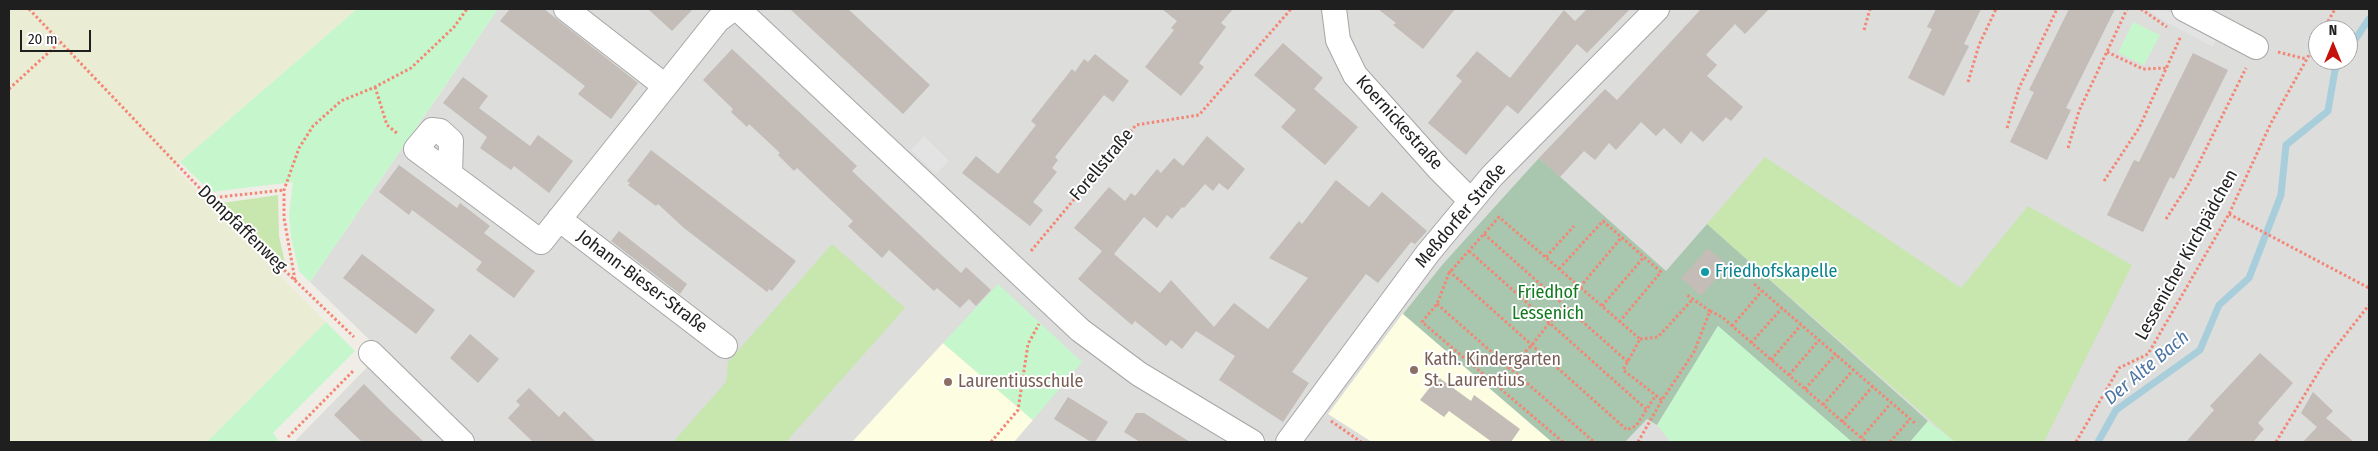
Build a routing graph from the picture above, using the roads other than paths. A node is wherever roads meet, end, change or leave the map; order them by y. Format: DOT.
graph roads {
  1 [pos="733,9"];
  2 [pos="738,9"];
  3 [pos="1334,9"];
  4 [pos="1657,9"];
  5 [pos="2184,9"];
  6 [pos="571,10"];
  7 [pos="2256,47"];
  8 [pos="665,86"];
  9 [pos="416,149"];
  10 [pos="1472,200"];
  11 [pos="559,219"];
  12 [pos="725,346"];
  13 [pos="371,353"];
  14 [pos="462,442"];
  15 [pos="1252,442"];
  16 [pos="1288,442"];
  1 -- 8 [label="street, Johann-Bieser-Straße"];
  2 -- 15 [label="street"];
  3 -- 10 [label="street, Koernickestraße"];
  4 -- 10 [label="street, Meßdorfer Straße"];
  5 -- 7 [label="street"];
  6 -- 8 [label="street"];
  8 -- 11 [label="street, Johann-Bieser-Straße"];
  9 -- 11 [label="street, Johann-Bieser-Straße"];
  10 -- 16 [label="street, Meßdorfer Straße"];
  11 -- 12 [label="street, Johann-Bieser-Straße"];
  13 -- 14 [label="street"];
}
